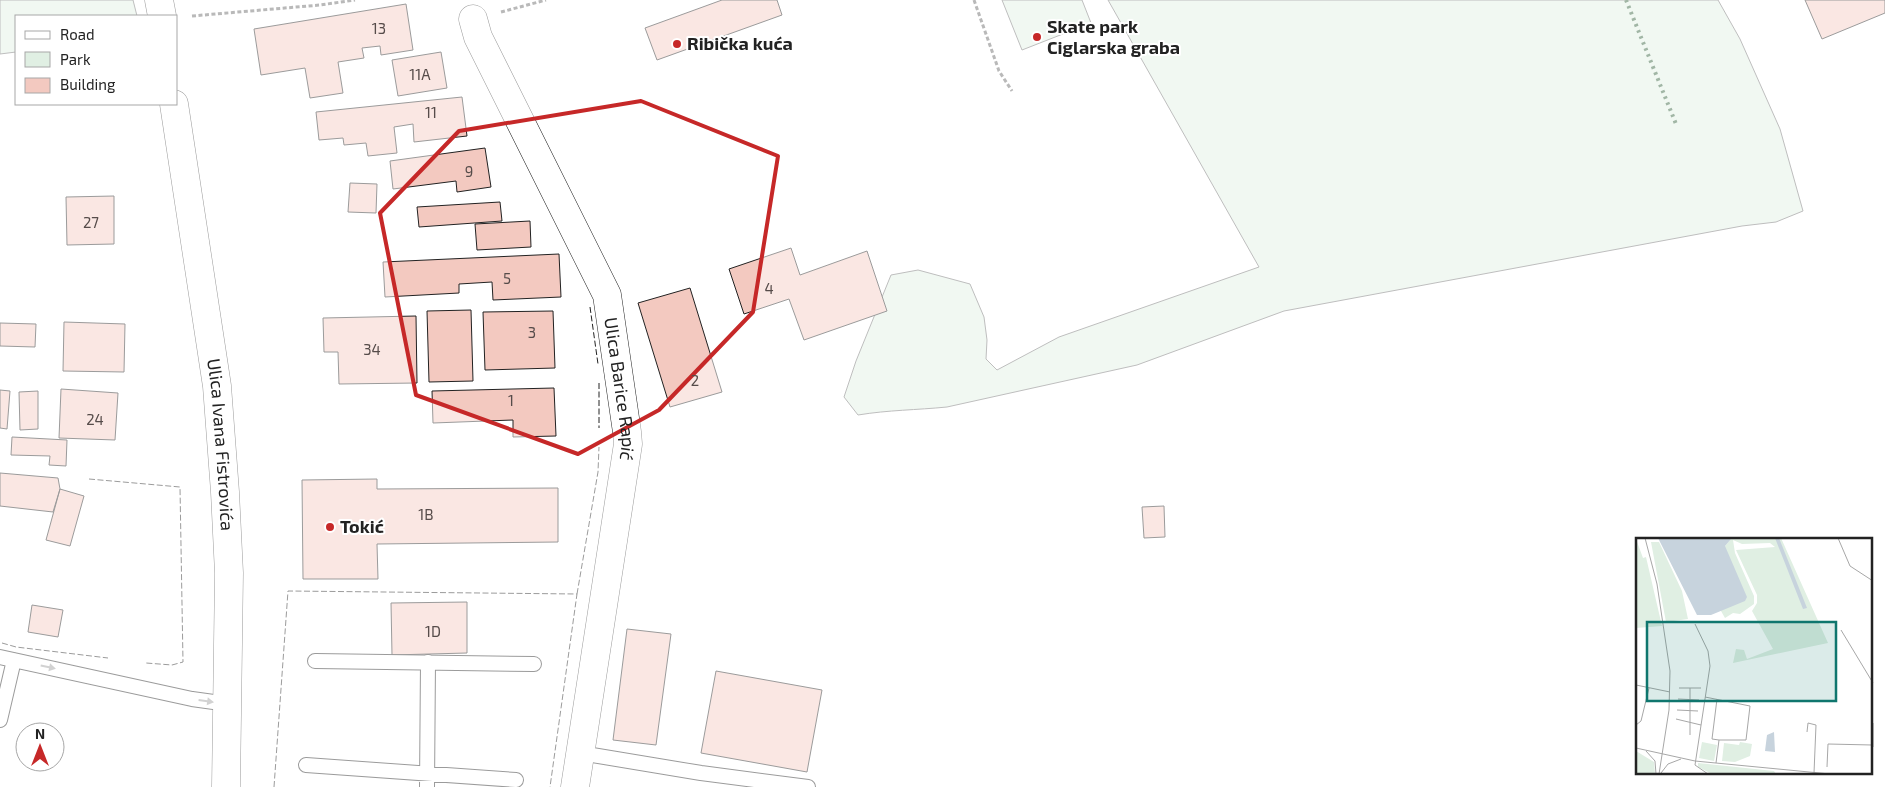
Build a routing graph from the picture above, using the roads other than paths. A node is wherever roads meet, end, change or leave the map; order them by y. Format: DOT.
graph roads {
  1 [pos="159,0"];
  2 [pos="173,15"];
  3 [pos="473,19"];
  4 [pos="174,105"];
  5 [pos="7,658"];
  6 [pos="315,661"];
  7 [pos="428,662"];
  8 [pos="534,664"];
  9 [pos="228,704"];
  10 [pos="0,720"];
  11 [pos="580,753"];
  12 [pos="306,765"];
  13 [pos="427,780"];
  14 [pos="516,780"];
  15 [pos="700,780"];
  16 [pos="226,787"];
  17 [pos="575,787"];
  18 [pos="808,787"];
  1 -- 2 [label="street"];
  3 -- 11 [label="street, Ulica Barice Rapić"];
  4 -- 9 [label="street, Ulica Ivana Fistrovića"];
  5 -- 9 [label="lane, one-way"];
  5 -- 10 [label="lane"];
  6 -- 7 [label="lane"];
  7 -- 8 [label="lane"];
  7 -- 13 [label="lane"];
  9 -- 16 [label="street, Ulica Ivana Fistrovića"];
  11 -- 15 [label="lane"];
  11 -- 17 [label="street, Ulica Barice Rapić"];
  12 -- 13 [label="lane"];
  13 -- 14 [label="lane"];
  15 -- 18 [label="lane"];
}
